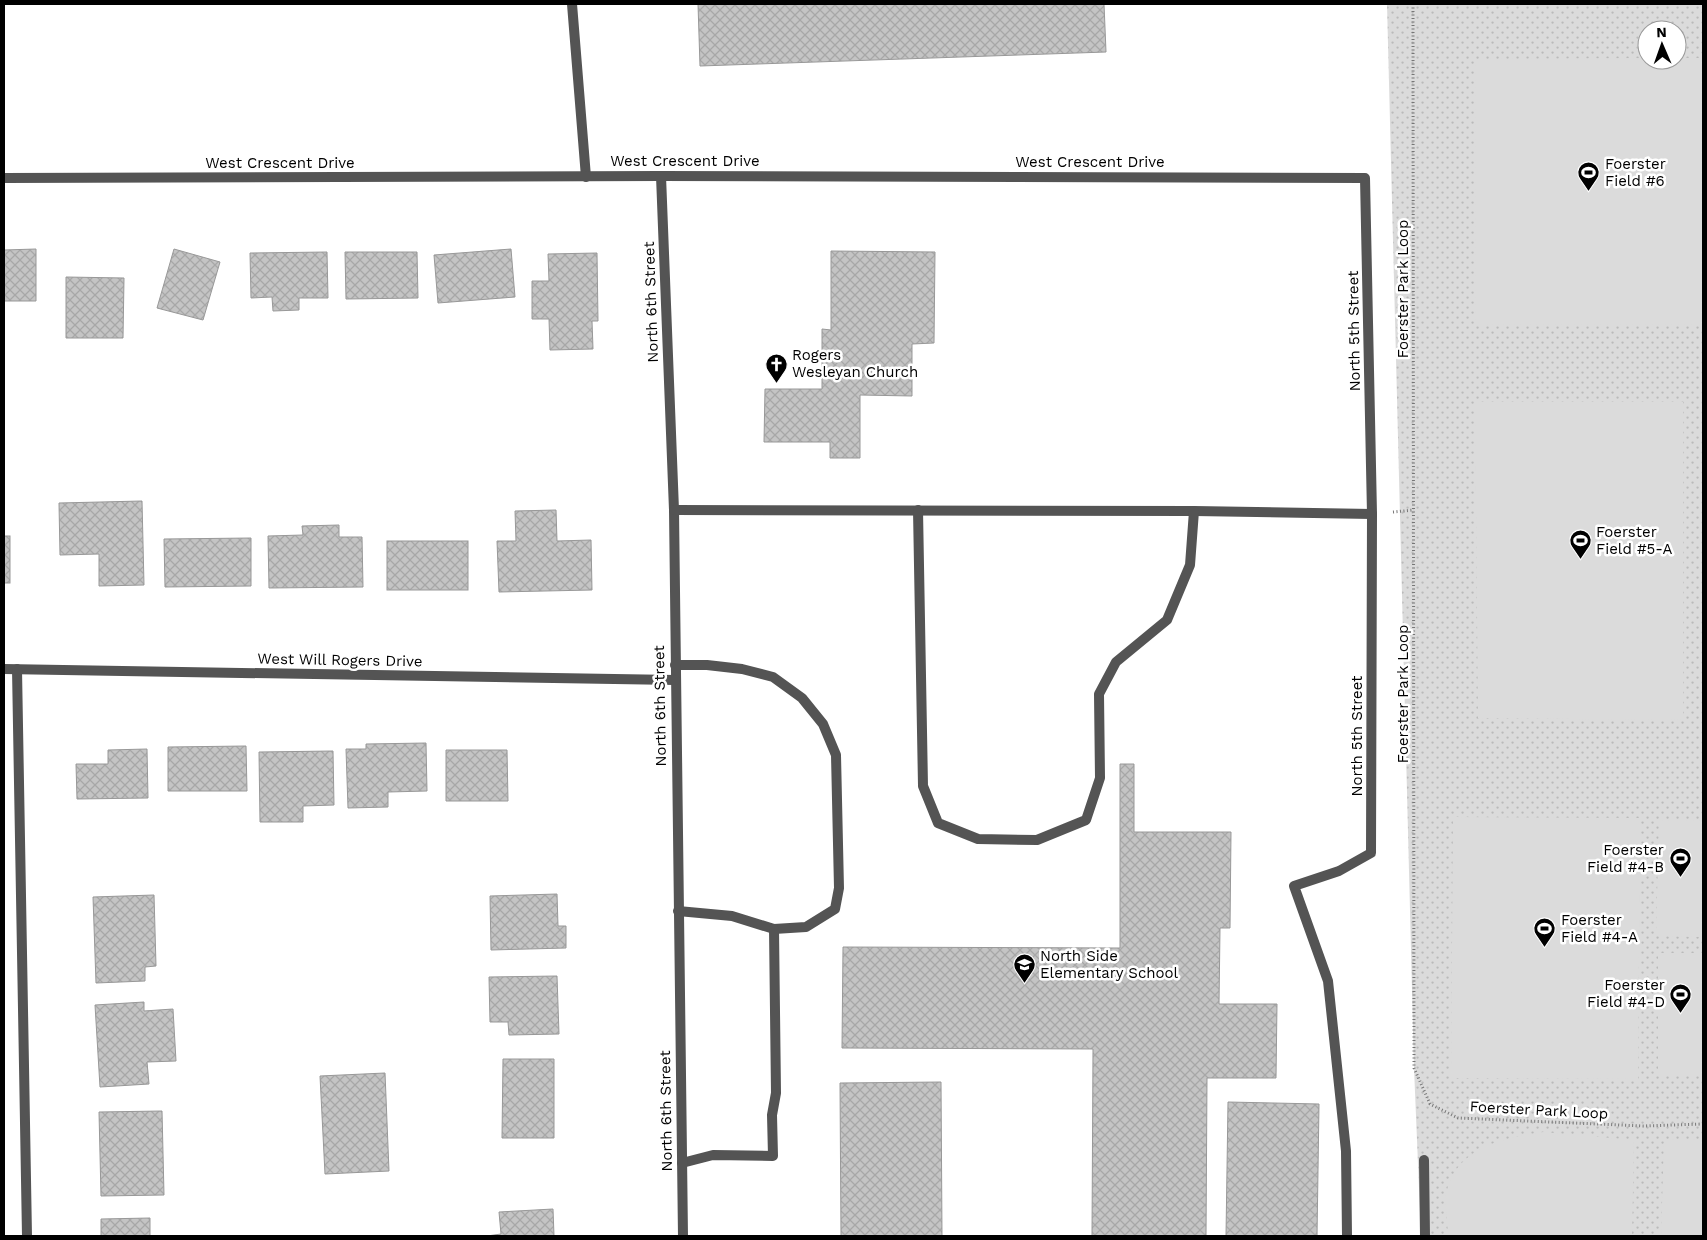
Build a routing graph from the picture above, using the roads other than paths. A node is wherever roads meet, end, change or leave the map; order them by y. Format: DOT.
graph roads {
  1 [pos="572,4"];
  2 [pos="661,176"];
  3 [pos="586,177"];
  4 [pos="4,178"];
  5 [pos="1365,178"];
  6 [pos="674,510"];
  7 [pos="918,510"];
  8 [pos="1194,511"];
  9 [pos="1372,514"];
  10 [pos="675,665"];
  11 [pos="4,669"];
  12 [pos="17,669"];
  13 [pos="675,680"];
  14 [pos="678,911"];
  15 [pos="774,929"];
  16 [pos="1424,1160"];
  17 [pos="682,1163"];
  18 [pos="26,1236"];
  19 [pos="683,1236"];
  20 [pos="1347,1236"];
  21 [pos="1425,1236"];
  1 -- 3 [label="street"];
  2 -- 3 [label="street, West Crescent Drive"];
  2 -- 5 [label="street, West Crescent Drive"];
  2 -- 6 [label="street, North 6th Street"];
  3 -- 4 [label="street, West Crescent Drive"];
  5 -- 9 [label="street, North 5th Street"];
  6 -- 7 [label="street"];
  6 -- 10 [label="street, North 6th Street"];
  7 -- 8 [label="street"];
  7 -- 8 [label="street"];
  8 -- 9 [label="street"];
  9 -- 20 [label="street, North 5th Street"];
  10 -- 13 [label="street, North 6th Street"];
  10 -- 15 [label="street"];
  11 -- 12 [label="street, West Will Rogers Drive"];
  12 -- 13 [label="street, West Will Rogers Drive"];
  12 -- 18 [label="street"];
  13 -- 14 [label="street, North 6th Street"];
  14 -- 15 [label="street"];
  14 -- 17 [label="street, North 6th Street"];
  15 -- 17 [label="street"];
  16 -- 21 [label="street"];
  17 -- 19 [label="street, North 6th Street"];
}
